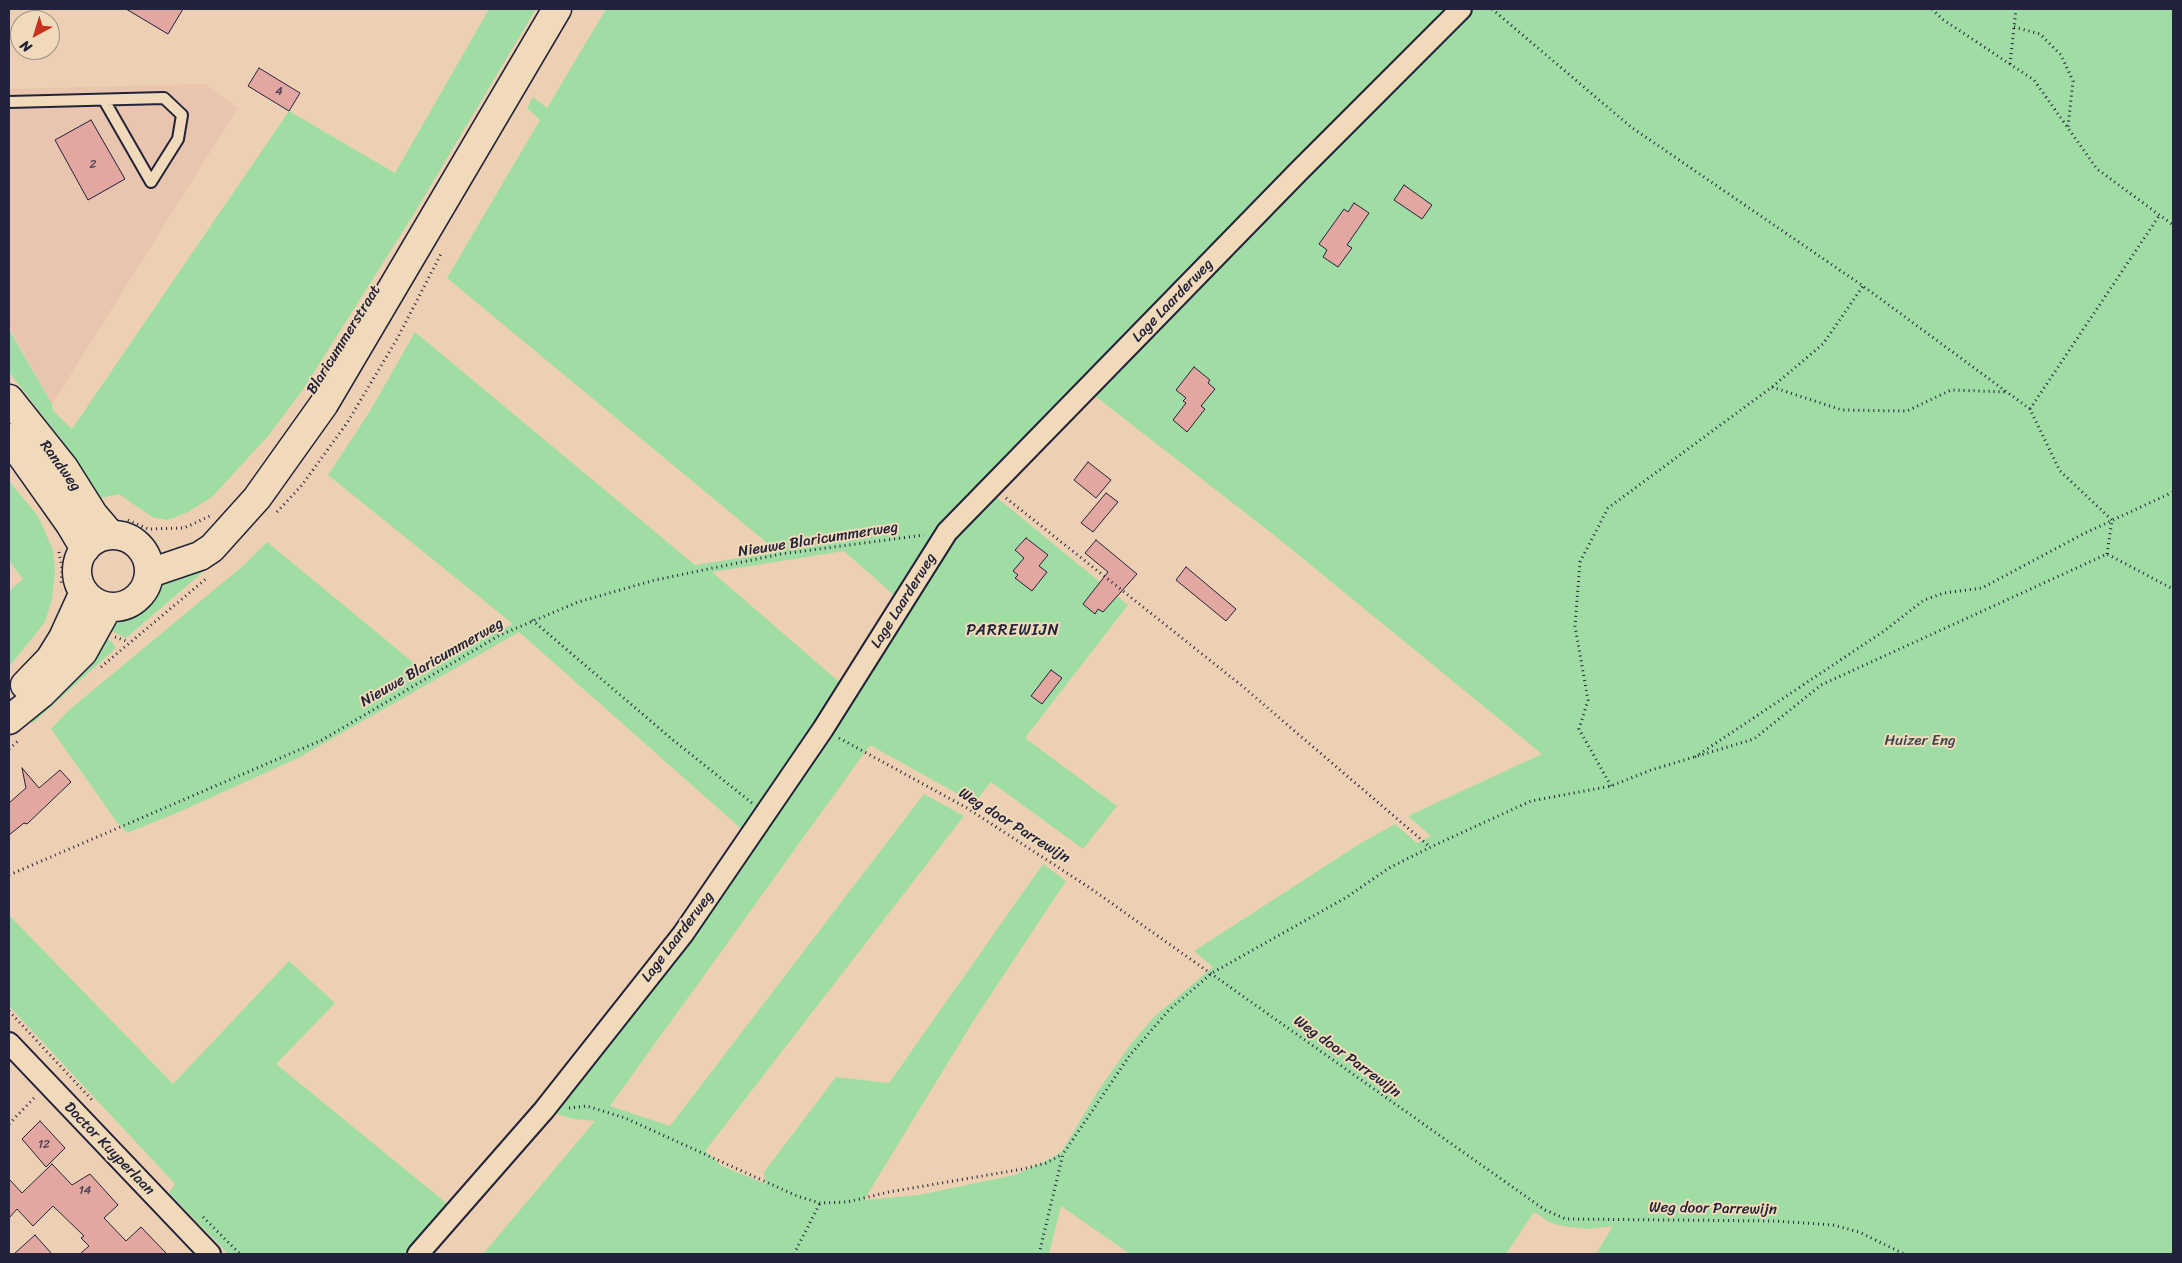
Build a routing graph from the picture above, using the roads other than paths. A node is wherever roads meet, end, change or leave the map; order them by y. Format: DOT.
graph roads {
  1 [pos="558,9"];
  2 [pos="1461,9"];
  3 [pos="104,100"];
  4 [pos="9,102"];
  5 [pos="9,399"];
  6 [pos="9,438"];
  7 [pos="102,524"];
  8 [pos="72,549"];
  9 [pos="145,561"];
  10 [pos="72,592"];
  11 [pos="103,618"];
  12 [pos="9,703"];
  13 [pos="9,720"];
  14 [pos="9,1043"];
  15 [pos="210,1254"];
  16 [pos="418,1254"];
  1 -- 9 [label="main road, Blaricummerstraat"];
  2 -- 16 [label="street, Lage Laarderweg"];
  3 -- 3 [label="lane"];
  3 -- 4 [label="lane"];
  5 -- 7 [label="main road, Randweg"];
  6 -- 8 [label="main road, Randweg"];
  7 -- 8 [label="main road"];
  7 -- 9 [label="main road"];
  8 -- 10 [label="main road"];
  9 -- 11 [label="main road"];
  10 -- 11 [label="main road"];
  10 -- 12 [label="main road"];
  11 -- 13 [label="main road"];
  14 -- 15 [label="street, Doctor Kuyperlaan"];
}
